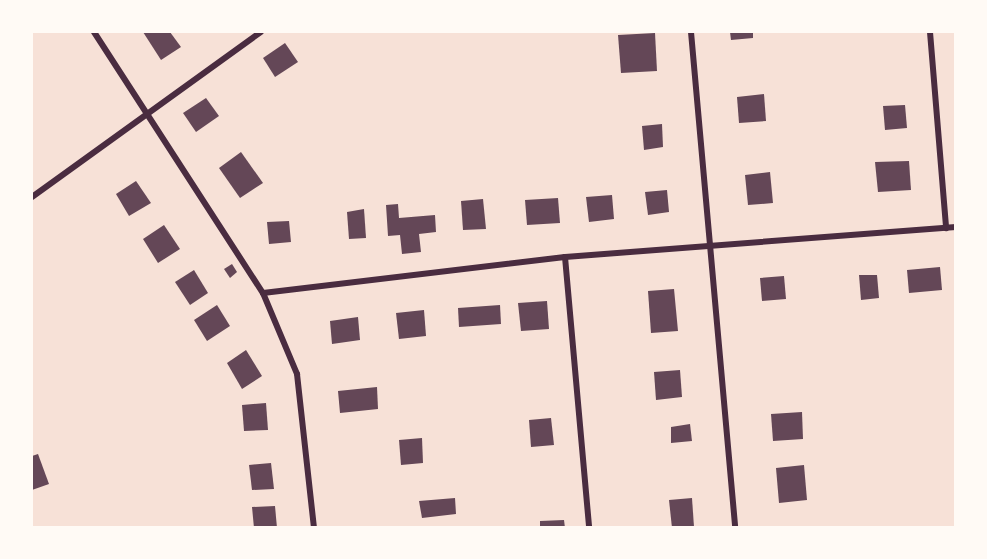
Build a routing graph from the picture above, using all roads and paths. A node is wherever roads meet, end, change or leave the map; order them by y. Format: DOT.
graph roads {
  1 [pos="94,32"];
  2 [pos="261,32"];
  3 [pos="692,32"];
  4 [pos="930,32"];
  5 [pos="147,111"];
  6 [pos="32,196"];
  7 [pos="956,227"];
  8 [pos="946,228"];
  9 [pos="710,246"];
  10 [pos="566,257"];
  11 [pos="263,293"];
  12 [pos="314,528"];
  13 [pos="589,528"];
  14 [pos="735,528"];
  1 -- 5 [label="street"];
  2 -- 5 [label="street"];
  3 -- 9 [label="street"];
  4 -- 8 [label="street"];
  5 -- 6 [label="street"];
  5 -- 11 [label="street"];
  7 -- 8 [label="street"];
  8 -- 9 [label="street"];
  9 -- 10 [label="street"];
  9 -- 14 [label="street"];
  10 -- 11 [label="street"];
  10 -- 13 [label="street"];
  11 -- 12 [label="street"];
}
